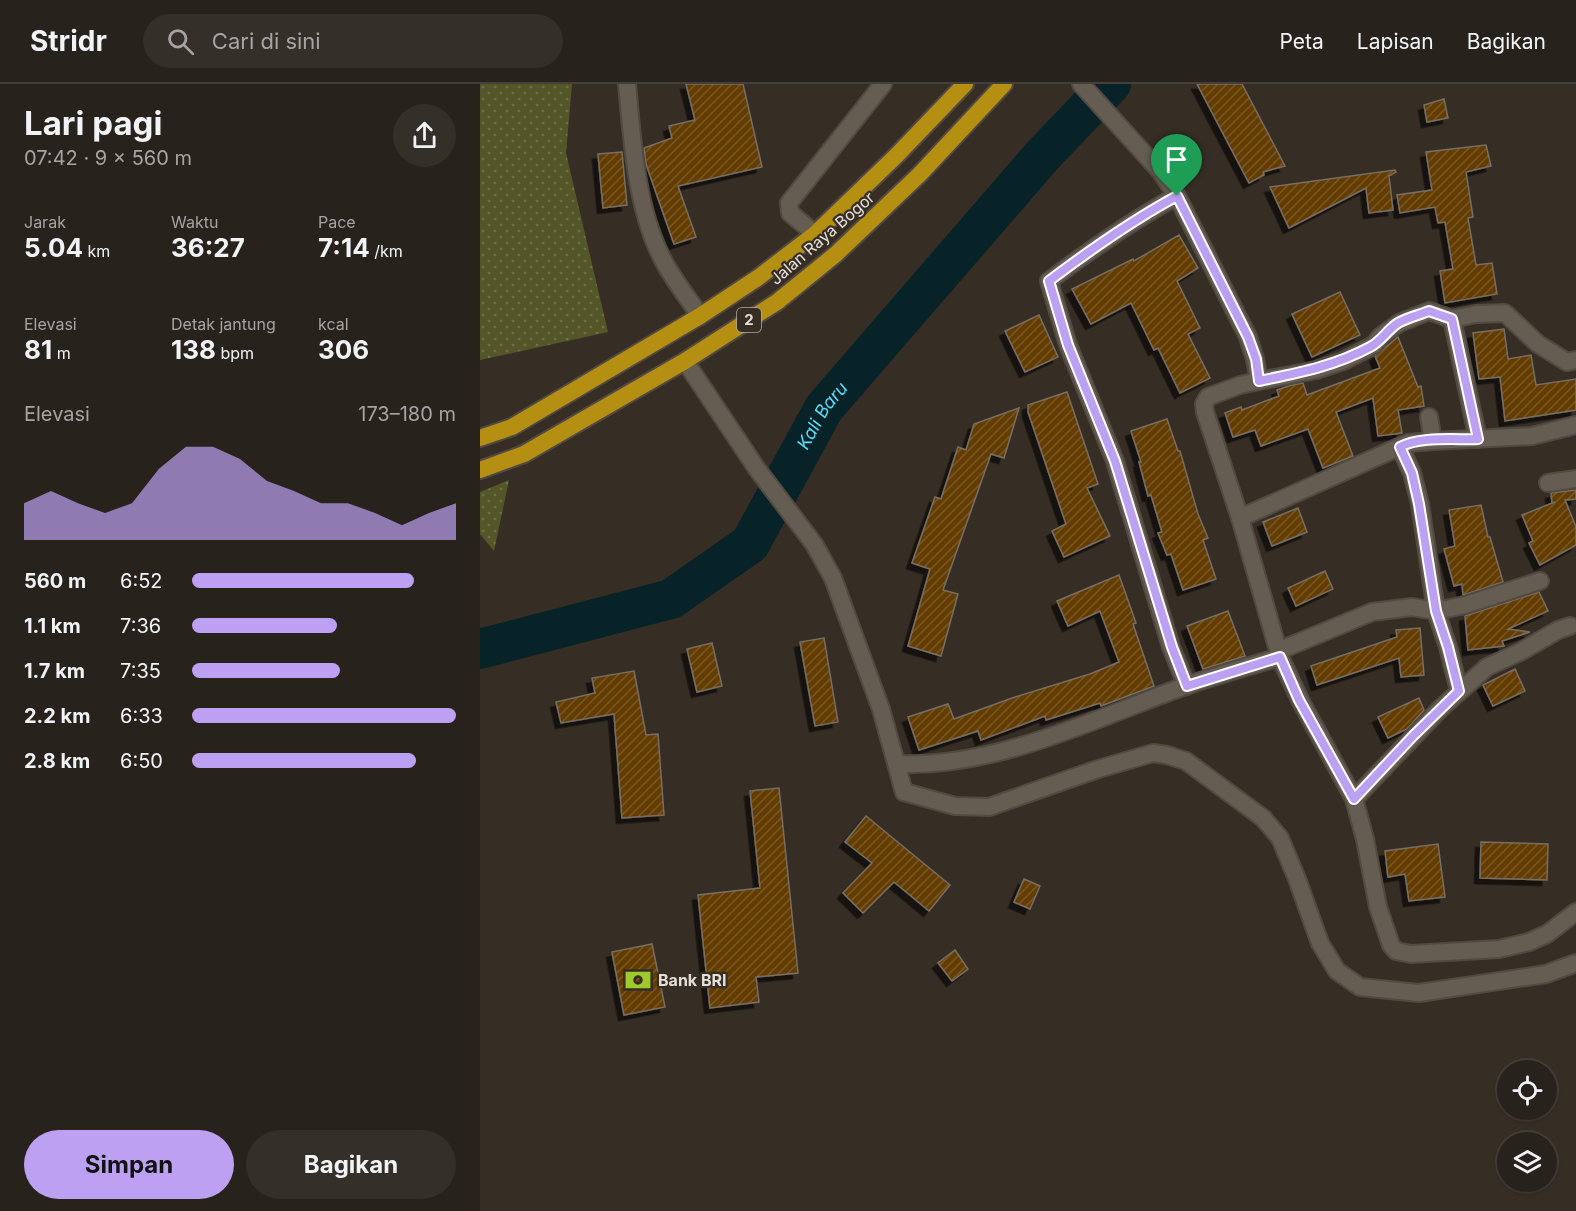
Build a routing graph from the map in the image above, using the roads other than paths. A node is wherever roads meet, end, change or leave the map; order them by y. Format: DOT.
graph roads {
  1 [pos="627,84"];
  2 [pos="883,84"];
  3 [pos="965,84"];
  4 [pos="1004,84"];
  5 [pos="1081,84"];
  6 [pos="1177,196"];
  7 [pos="815,234"];
  8 [pos="700,315"];
  9 [pos="1452,319"];
  10 [pos="1576,360"];
  11 [pos="685,361"];
  12 [pos="1259,381"];
  13 [pos="1429,417"];
  14 [pos="1576,425"];
  15 [pos="480,438"];
  16 [pos="1478,439"];
  17 [pos="1433,441"];
  18 [pos="1400,447"];
  19 [pos="480,470"];
  20 [pos="1576,479"];
  21 [pos="1548,483"];
  22 [pos="1239,518"];
  23 [pos="1540,581"];
  24 [pos="1436,611"];
  25 [pos="1570,626"];
  26 [pos="1279,654"];
  27 [pos="1187,686"];
  28 [pos="1459,691"];
  29 [pos="897,764"];
  30 [pos="1354,799"];
  31 [pos="1576,912"];
  32 [pos="1576,963"];
  1 -- 8 [label="street"];
  2 -- 7 [label="street"];
  3 -- 7 [label="highway, Jalan Raya Bogor / 2"];
  4 -- 11 [label="highway, Jalan Raya Bogor / 2"];
  5 -- 6 [label="street"];
  6 -- 12 [label="street"];
  6 -- 27 [label="street"];
  7 -- 8 [label="highway, Jalan Raya Bogor / 2"];
  8 -- 15 [label="highway, Jalan Raya Bogor / 2"];
  9 -- 10 [label="street"];
  9 -- 12 [label="street"];
  9 -- 16 [label="street"];
  11 -- 19 [label="highway, Jalan Raya Bogor / 2"];
  11 -- 29 [label="street"];
  12 -- 22 [label="street"];
  13 -- 17 [label="street"];
  14 -- 16 [label="street"];
  16 -- 17 [label="street"];
  17 -- 18 [label="street"];
  18 -- 22 [label="street"];
  18 -- 24 [label="street"];
  20 -- 21 [label="street"];
  22 -- 26 [label="street"];
  23 -- 24 [label="street"];
  24 -- 26 [label="street"];
  24 -- 28 [label="street"];
  25 -- 28 [label="street"];
  26 -- 27 [label="street"];
  26 -- 30 [label="street"];
  27 -- 29 [label="street"];
  28 -- 30 [label="street"];
  29 -- 32 [label="street"];
  30 -- 31 [label="street"];
}
